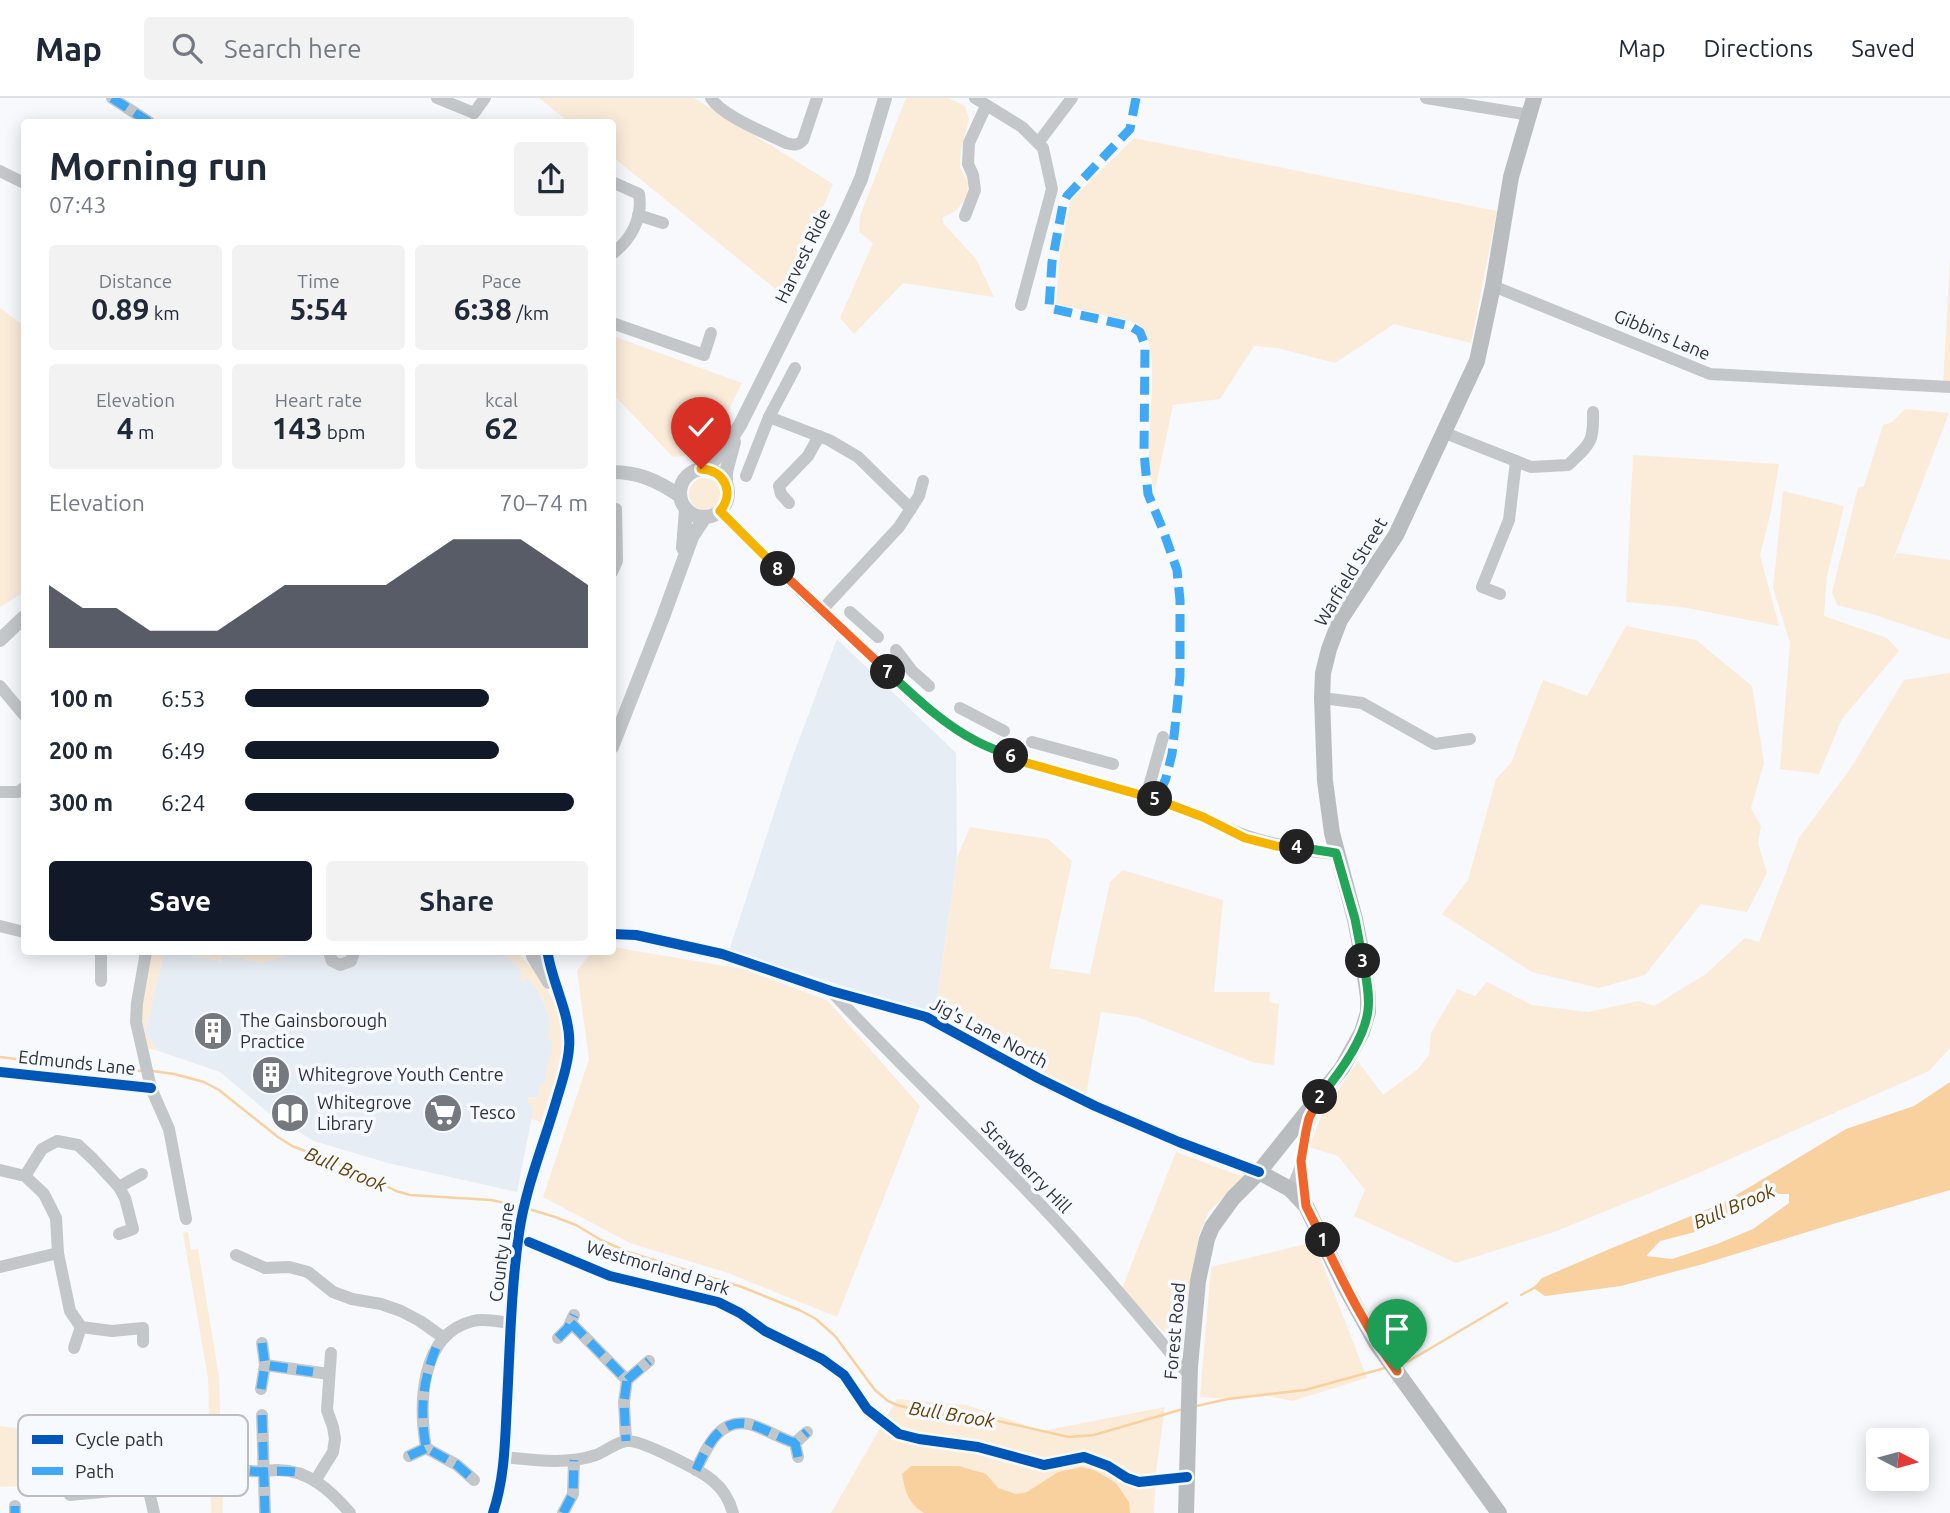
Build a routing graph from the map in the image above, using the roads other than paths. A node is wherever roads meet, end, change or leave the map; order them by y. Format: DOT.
graph roads {
  1 [pos="113,98"];
  2 [pos="437,98"];
  3 [pos="485,98"];
  4 [pos="711,98"];
  5 [pos="817,98"];
  6 [pos="885,98"];
  7 [pos="975,98"];
  8 [pos="1072,98"];
  9 [pos="1426,98"];
  10 [pos="1534,98"];
  11 [pos="986,106"];
  12 [pos="1530,115"];
  13 [pos="477,118"];
  14 [pos="144,119"];
  15 [pos="1038,143"];
  16 [pos="0,171"];
  17 [pos="21,182"];
  18 [pos="616,183"];
  19 [pos="638,215"];
  20 [pos="965,216"];
  21 [pos="663,223"];
  22 [pos="616,250"];
  23 [pos="1493,286"];
  24 [pos="1021,305"];
  25 [pos="616,324"];
  26 [pos="711,333"];
  27 [pos="795,368"];
  28 [pos="1950,387"];
  29 [pos="1593,412"];
  30 [pos="769,417"];
  31 [pos="740,425"];
  32 [pos="1445,433"];
  33 [pos="819,436"];
  34 [pos="1516,461"];
  35 [pos="706,469"];
  36 [pos="616,472"];
  37 [pos="644,476"];
  38 [pos="746,476"];
  39 [pos="686,477"];
  40 [pos="923,481"];
  41 [pos="726,483"];
  42 [pos="683,502"];
  43 [pos="789,503"];
  44 [pos="616,509"];
  45 [pos="911,509"];
  46 [pos="720,511"];
  47 [pos="705,517"];
  48 [pos="616,563"];
  49 [pos="677,577"];
  50 [pos="1500,594"];
  51 [pos="821,611"];
  52 [pos="850,612"];
  53 [pos="21,620"];
  54 [pos="866,627"];
  55 [pos="878,637"];
  56 [pos="0,640"];
  57 [pos="854,640"];
  58 [pos="896,650"];
  59 [pos="912,671"];
  60 [pos="900,683"];
  61 [pos="0,686"];
  62 [pos="929,686"];
  63 [pos="1322,698"];
  64 [pos="960,708"];
  65 [pos="21,711"];
  66 [pos="986,722"];
  67 [pos="1004,731"];
  68 [pos="616,737"];
  69 [pos="1163,737"];
  70 [pos="1470,739"];
  71 [pos="976,741"];
  72 [pos="1032,742"];
  73 [pos="1059,749"];
  74 [pos="1113,764"];
  75 [pos="1054,771"];
  76 [pos="21,790"];
  77 [pos="0,792"];
  78 [pos="1146,797"];
  79 [pos="1203,817"];
  80 [pos="1225,828"];
  81 [pos="1336,853"];
  82 [pos="0,926"];
  83 [pos="21,931"];
  84 [pos="616,934"];
  85 [pos="101,955"];
  86 [pos="145,955"];
  87 [pos="330,955"];
  88 [pos="353,955"];
  89 [pos="530,955"];
  90 [pos="551,955"];
  91 [pos="101,981"];
  92 [pos="831,991"];
  93 [pos="560,1001"];
  94 [pos="1319,1099"];
  95 [pos="1301,1161"];
  96 [pos="0,1170"];
  97 [pos="1259,1172"];
  98 [pos="142,1174"];
  99 [pos="25,1177"];
  100 [pos="118,1187"];
  101 [pos="1290,1189"];
  102 [pos="1306,1206"];
  103 [pos="186,1219"];
  104 [pos="119,1234"];
  105 [pos="58,1253"];
  106 [pos="236,1255"];
  107 [pos="0,1267"];
  108 [pos="511,1323"];
  109 [pos="81,1327"];
  110 [pos="444,1338"];
  111 [pos="558,1338"];
  112 [pos="143,1342"];
  113 [pos="262,1343"];
  114 [pos="74,1348"];
  115 [pos="331,1353"];
  116 [pos="649,1361"];
  117 [pos="265,1365"];
  118 [pos="328,1374"];
  119 [pos="1189,1375"];
  120 [pos="627,1380"];
  121 [pos="261,1389"];
  122 [pos="262,1415"];
  123 [pos="807,1432"];
  124 [pos="626,1441"];
  125 [pos="794,1443"];
  126 [pos="426,1448"];
  127 [pos="409,1456"];
  128 [pos="505,1457"];
  129 [pos="798,1457"];
  130 [pos="574,1460"];
  131 [pos="696,1469"];
  132 [pos="256,1472"];
  133 [pos="474,1480"];
  134 [pos="315,1481"];
  135 [pos="265,1513"];
  136 [pos="349,1513"];
  137 [pos="493,1513"];
  138 [pos="564,1513"];
  139 [pos="733,1513"];
  140 [pos="742,1513"];
  141 [pos="1186,1513"];
  142 [pos="1499,1513"];
  1 -- 14 [label="street"];
  2 -- 13 [label="street"];
  3 -- 13 [label="street"];
  4 -- 5 [label="street"];
  6 -- 31 [label="street, Harvest Ride"];
  7 -- 11 [label="street"];
  8 -- 15 [label="street"];
  9 -- 12 [label="street"];
  10 -- 12 [label="main road, Warfield Street"];
  11 -- 15 [label="street"];
  11 -- 20 [label="street"];
  12 -- 23 [label="main road, Warfield Street"];
  15 -- 24 [label="street"];
  16 -- 17 [label="street"];
  18 -- 19 [label="street"];
  19 -- 21 [label="street"];
  19 -- 22 [label="street"];
  23 -- 28 [label="street, Gibbins Lane"];
  23 -- 32 [label="main road, Warfield Street"];
  25 -- 26 [label="street"];
  27 -- 30 [label="street"];
  29 -- 34 [label="street"];
  30 -- 33 [label="street"];
  30 -- 38 [label="street"];
  31 -- 35 [label="street, Harvest Ride"];
  31 -- 41 [label="street, Harvest Ride"];
  32 -- 34 [label="street"];
  32 -- 63 [label="main road, Warfield Street"];
  33 -- 43 [label="street"];
  33 -- 45 [label="street"];
  34 -- 50 [label="street"];
  35 -- 39 [label="street"];
  35 -- 41 [label="street"];
  36 -- 37 [label="street"];
  37 -- 39 [label="street"];
  37 -- 42 [label="street"];
  39 -- 42 [label="street"];
  40 -- 45 [label="street"];
  41 -- 46 [label="street"];
  42 -- 47 [label="street"];
  42 -- 49 [label="street"];
  44 -- 48 [label="street"];
  45 -- 51 [label="street"];
  46 -- 47 [label="street"];
  46 -- 51 [label="street"];
  47 -- 49 [label="street"];
  49 -- 68 [label="street"];
  51 -- 57 [label="street"];
  52 -- 54 [label="street"];
  53 -- 56 [label="street"];
  54 -- 55 [label="street"];
  54 -- 57 [label="street"];
  57 -- 60 [label="street"];
  58 -- 59 [label="street"];
  59 -- 60 [label="street"];
  59 -- 62 [label="street"];
  60 -- 71 [label="street"];
  61 -- 65 [label="street"];
  63 -- 70 [label="street"];
  63 -- 81 [label="main road, Warfield Street"];
  64 -- 66 [label="street"];
  66 -- 67 [label="street"];
  66 -- 71 [label="street"];
  69 -- 78 [label="street"];
  71 -- 75 [label="street"];
  72 -- 73 [label="street"];
  73 -- 74 [label="street"];
  73 -- 75 [label="street"];
  75 -- 78 [label="street"];
  76 -- 77 [label="street"];
  78 -- 79 [label="street"];
  80 -- 81 [label="street"];
  81 -- 94 [label="main road, Warfield Street"];
  82 -- 83 [label="street"];
  84 -- 92 [label="street, Jig's Lane North"];
  85 -- 91 [label="street"];
  86 -- 103 [label="street"];
  87 -- 88 [label="street"];
  89 -- 93 [label="street, County Lane"];
  90 -- 93 [label="street, County Lane"];
  92 -- 97 [label="street, Jig's Lane North"];
  92 -- 119 [label="street, Strawberry Hill"];
  93 -- 108 [label="street, County Lane"];
  94 -- 95 [label="street"];
  94 -- 97 [label="main road, Warfield Street"];
  95 -- 101 [label="street"];
  95 -- 102 [label="street"];
  96 -- 99 [label="street"];
  97 -- 101 [label="main road"];
  97 -- 119 [label="main road, Forest Road"];
  98 -- 100 [label="street"];
  99 -- 100 [label="street"];
  99 -- 105 [label="street"];
  100 -- 104 [label="street"];
  101 -- 102 [label="main road"];
  102 -- 142 [label="main road"];
  105 -- 107 [label="street"];
  105 -- 109 [label="street"];
  106 -- 110 [label="street"];
  108 -- 110 [label="street"];
  108 -- 128 [label="street, County Lane"];
  109 -- 112 [label="street"];
  109 -- 114 [label="street"];
  110 -- 126 [label="street"];
  111 -- 120 [label="street"];
  113 -- 117 [label="street"];
  115 -- 118 [label="street"];
  116 -- 120 [label="street"];
  117 -- 118 [label="street"];
  117 -- 121 [label="street"];
  118 -- 134 [label="street"];
  119 -- 141 [label="main road, Forest Road"];
  120 -- 124 [label="street"];
  122 -- 132 [label="street"];
  123 -- 125 [label="street"];
  124 -- 130 [label="street"];
  124 -- 131 [label="street"];
  125 -- 129 [label="street"];
  125 -- 131 [label="street"];
  126 -- 127 [label="street"];
  126 -- 133 [label="street"];
  128 -- 130 [label="street"];
  128 -- 137 [label="street, County Lane"];
  130 -- 138 [label="street"];
  131 -- 139 [label="street"];
  132 -- 134 [label="street"];
  132 -- 135 [label="street"];
  134 -- 136 [label="street"];
  139 -- 140 [label="street"];
}
